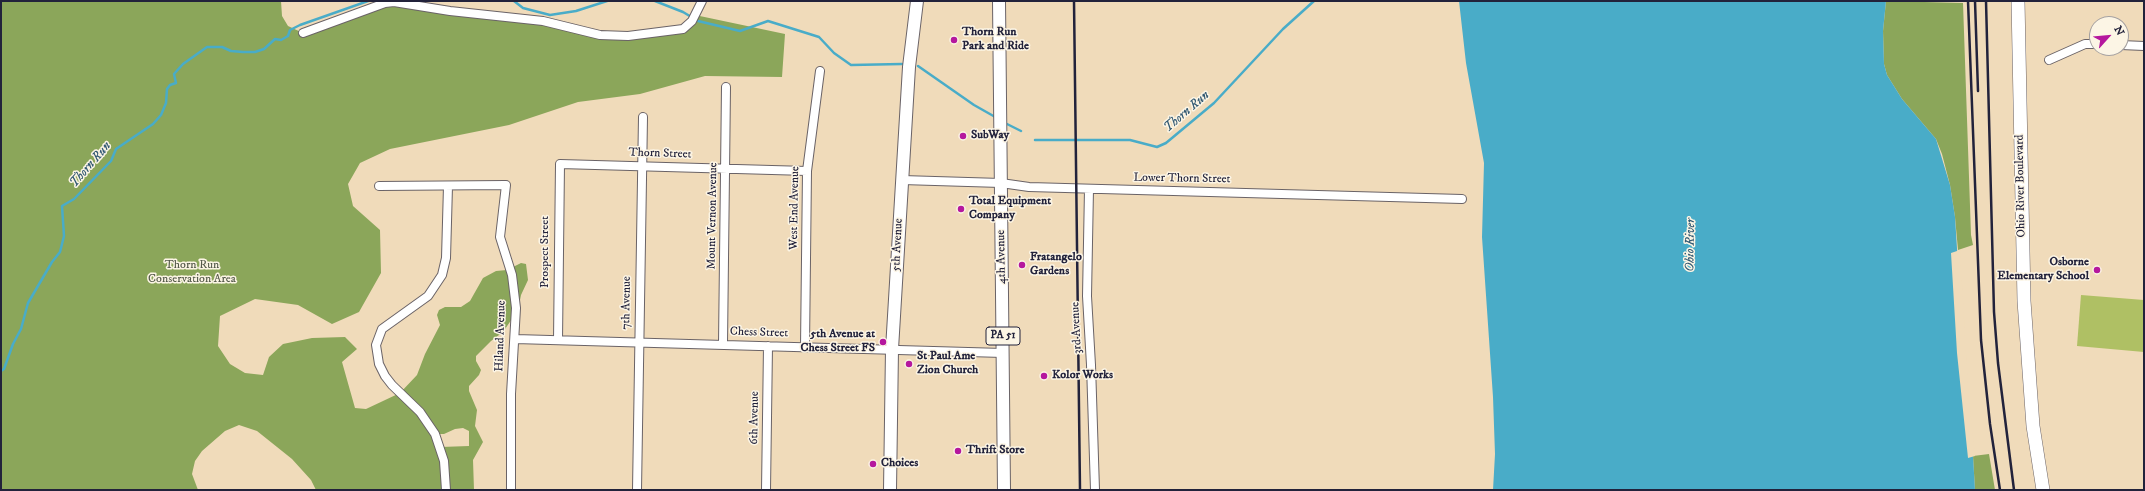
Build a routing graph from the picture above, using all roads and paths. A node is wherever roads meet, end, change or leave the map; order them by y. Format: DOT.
graph roads {
  1 [pos="702,1"];
  2 [pos="917,1"];
  3 [pos="999,1"];
  4 [pos="2018,1"];
  5 [pos="303,34"];
  6 [pos="2089,44"];
  7 [pos="2129,45"];
  8 [pos="2144,46"];
  9 [pos="2049,60"];
  10 [pos="820,71"];
  11 [pos="726,87"];
  12 [pos="643,117"];
  13 [pos="560,164"];
  14 [pos="641,166"];
  15 [pos="725,168"];
  16 [pos="807,171"];
  17 [pos="902,180"];
  18 [pos="1001,183"];
  19 [pos="379,186"];
  20 [pos="448,186"];
  21 [pos="1089,189"];
  22 [pos="1462,199"];
  23 [pos="515,339"];
  24 [pos="558,340"];
  25 [pos="639,341"];
  26 [pos="723,344"];
  27 [pos="768,346"];
  28 [pos="805,347"];
  29 [pos="892,350"];
  30 [pos="1003,353"];
  31 [pos="446,490"];
  32 [pos="511,490"];
  33 [pos="637,490"];
  34 [pos="766,490"];
  35 [pos="890,490"];
  36 [pos="1004,490"];
  37 [pos="1095,490"];
  38 [pos="2043,490"];
  1 -- 5 [label="street"];
  2 -- 17 [label="main road, 5th Avenue"];
  3 -- 18 [label="main road, 4th Avenue / PA 51"];
  4 -- 38 [label="highway, Ohio River Boulevard"];
  6 -- 9 [label="street"];
  7 -- 8 [label="street"];
  10 -- 16 [label="street, West End Avenue"];
  11 -- 15 [label="street, Mount Vernon Avenue"];
  12 -- 14 [label="street, 7th Avenue"];
  13 -- 14 [label="street, Thorn Street"];
  13 -- 24 [label="street, Prospect Street"];
  14 -- 15 [label="street, Thorn Street"];
  14 -- 25 [label="street, 7th Avenue"];
  15 -- 16 [label="street, Thorn Street"];
  15 -- 26 [label="street, Mount Vernon Avenue"];
  16 -- 28 [label="street, West End Avenue"];
  17 -- 18 [label="street, Lower Thorn Street"];
  17 -- 29 [label="main road, 5th Avenue"];
  18 -- 21 [label="street, Lower Thorn Street"];
  18 -- 30 [label="main road, 4th Avenue / PA 51"];
  19 -- 20 [label="street"];
  20 -- 23 [label="street, Hiland Avenue"];
  20 -- 31 [label="street"];
  21 -- 22 [label="street, Lower Thorn Street"];
  21 -- 37 [label="street, 3rd Avenue"];
  23 -- 24 [label="street, Chess Street"];
  23 -- 32 [label="street, Hiland Avenue"];
  24 -- 25 [label="street, Chess Street"];
  25 -- 26 [label="street, Chess Street"];
  25 -- 33 [label="street, 7th Avenue"];
  26 -- 27 [label="street, Chess Street"];
  27 -- 28 [label="street, Chess Street"];
  27 -- 34 [label="street, 6th Avenue"];
  28 -- 29 [label="street, Chess Street"];
  29 -- 30 [label="street, Chess Street"];
  29 -- 35 [label="main road, 5th Avenue"];
  30 -- 36 [label="main road, 4th Avenue / PA 51"];
}
